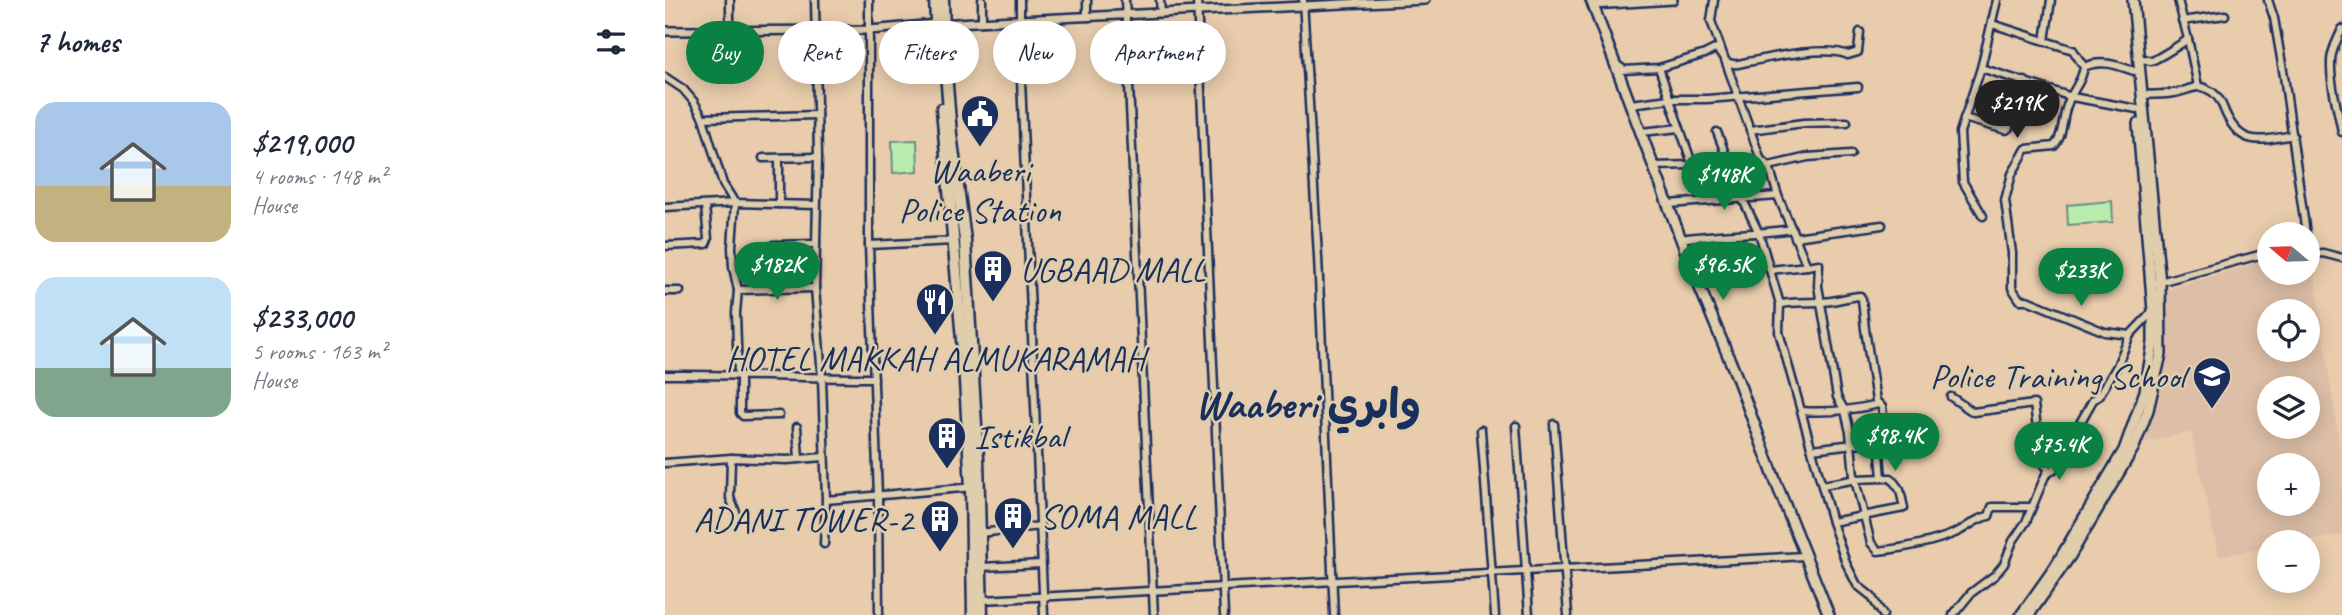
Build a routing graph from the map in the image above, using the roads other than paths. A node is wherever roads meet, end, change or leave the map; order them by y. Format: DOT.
graph roads {
  1 [pos="730,0"];
  2 [pos="815,0"];
  3 [pos="869,0"];
  4 [pos="935,0"];
  5 [pos="943,0"];
  6 [pos="982,0"];
  7 [pos="1020,0"];
  8 [pos="1087,0"];
  9 [pos="1125,0"];
  10 [pos="1160,0"];
  11 [pos="1197,0"];
  12 [pos="1230,0"];
  13 [pos="1425,0"];
  14 [pos="1673,0"];
  15 [pos="1714,0"];
  16 [pos="1997,0"];
  17 [pos="2051,0"];
  18 [pos="2127,0"];
  19 [pos="2133,0"];
  20 [pos="2178,0"];
  21 [pos="2268,0"];
  22 [pos="1337,2"];
  23 [pos="1592,2"];
  24 [pos="1303,3"];
  25 [pos="1268,4"];
  26 [pos="1231,10"];
  27 [pos="1197,12"];
  28 [pos="1161,13"];
  29 [pos="1125,15"];
  30 [pos="2225,15"];
  31 [pos="1087,17"];
  32 [pos="1020,20"];
  33 [pos="730,21"];
  34 [pos="816,21"];
  35 [pos="938,21"];
  36 [pos="940,21"];
  37 [pos="2182,21"];
  38 [pos="979,22"];
  39 [pos="982,22"];
  40 [pos="1992,24"];
  41 [pos="879,29"];
  42 [pos="2342,29"];
  43 [pos="865,30"];
  44 [pos="870,30"];
  45 [pos="665,31"];
  46 [pos="686,31"];
  47 [pos="1860,32"];
  48 [pos="2187,39"];
  49 [pos="2045,41"];
  50 [pos="2139,58"];
  51 [pos="1616,64"];
  52 [pos="1727,64"];
  53 [pos="2084,67"];
  54 [pos="1659,68"];
  55 [pos="1981,68"];
  56 [pos="2134,71"];
  57 [pos="665,77"];
  58 [pos="2025,81"];
  59 [pos="817,84"];
  60 [pos="943,84"];
  61 [pos="946,84"];
  62 [pos="2198,86"];
  63 [pos="1858,87"];
  64 [pos="2142,95"];
  65 [pos="1739,96"];
  66 [pos="2071,97"];
  67 [pos="1669,99"];
  68 [pos="1631,104"];
  69 [pos="2137,109"];
  70 [pos="817,115"];
  71 [pos="703,118"];
  72 [pos="1964,118"];
  73 [pos="1847,122"];
  74 [pos="1680,128"];
  75 [pos="1750,130"];
  76 [pos="1641,132"];
  77 [pos="1717,132"];
  78 [pos="2342,132"];
  79 [pos="2293,135"];
  80 [pos="1851,154"];
  81 [pos="818,157"];
  82 [pos="762,158"];
  83 [pos="779,158"];
  84 [pos="1729,164"];
  85 [pos="1654,166"];
  86 [pos="1695,166"];
  87 [pos="1769,166"];
  88 [pos="1778,196"];
  89 [pos="1742,198"];
  90 [pos="1705,201"];
  91 [pos="735,203"];
  92 [pos="779,204"];
  93 [pos="1668,204"];
  94 [pos="816,205"];
  95 [pos="705,206"];
  96 [pos="665,207"];
  97 [pos="1983,216"];
  98 [pos="2304,222"];
  99 [pos="1882,225"];
  100 [pos="1791,229"];
  101 [pos="1759,233"];
  102 [pos="1795,237"];
  103 [pos="1681,239"];
  104 [pos="955,241"];
  105 [pos="815,244"];
  106 [pos="869,245"];
  107 [pos="665,246"];
  108 [pos="773,246"];
  109 [pos="2321,253"];
  110 [pos="2257,256"];
  111 [pos="2342,258"];
  112 [pos="1807,265"];
  113 [pos="1770,270"];
  114 [pos="2156,284"];
  115 [pos="815,288"];
  116 [pos="739,289"];
  117 [pos="665,291"];
  118 [pos="680,291"];
  119 [pos="1821,302"];
  120 [pos="1780,304"];
  121 [pos="2153,311"];
  122 [pos="2130,335"];
  123 [pos="739,375"];
  124 [pos="665,376"];
  125 [pos="822,378"];
  126 [pos="874,378"];
  127 [pos="1951,397"];
  128 [pos="1879,404"];
  129 [pos="1802,411"];
  130 [pos="1845,411"];
  131 [pos="779,415"];
  132 [pos="1554,424"];
  133 [pos="1515,426"];
  134 [pos="797,427"];
  135 [pos="1481,430"];
  136 [pos="1879,441"];
  137 [pos="1851,443"];
  138 [pos="1812,449"];
  139 [pos="824,457"];
  140 [pos="731,458"];
  141 [pos="799,459"];
  142 [pos="665,463"];
  143 [pos="2045,476"];
  144 [pos="1882,478"];
  145 [pos="1857,479"];
  146 [pos="1823,485"];
  147 [pos="975,487"];
  148 [pos="878,497"];
  149 [pos="826,500"];
  150 [pos="2031,507"];
  151 [pos="1865,516"];
  152 [pos="738,517"];
  153 [pos="1832,522"];
  154 [pos="1040,526"];
  155 [pos="980,533"];
  156 [pos="824,544"];
  157 [pos="1805,556"];
  158 [pos="1041,564"];
  159 [pos="981,567"];
  160 [pos="1565,569"];
  161 [pos="1526,571"];
  162 [pos="1492,573"];
  163 [pos="1333,581"];
  164 [pos="1222,587"];
  165 [pos="1153,591"];
  166 [pos="1043,597"];
  167 [pos="982,600"];
  168 [pos="879,615"];
  169 [pos="973,615"];
  170 [pos="982,615"];
  171 [pos="1044,615"];
  172 [pos="1154,615"];
  173 [pos="1224,615"];
  174 [pos="1334,615"];
  175 [pos="1495,615"];
  176 [pos="1529,615"];
  177 [pos="1568,615"];
  178 [pos="1829,615"];
  179 [pos="1883,615"];
  180 [pos="1953,615"];
  181 [pos="2021,615"];
  182 [pos="2029,615"];
  1 -- 33 [label="street"];
  2 -- 34 [label="street"];
  3 -- 44 [label="street"];
  4 -- 35 [label="highway"];
  5 -- 36 [label="highway"];
  6 -- 39 [label="street"];
  7 -- 32 [label="street"];
  8 -- 31 [label="street"];
  9 -- 29 [label="street"];
  10 -- 28 [label="street"];
  11 -- 27 [label="street"];
  12 -- 26 [label="street"];
  13 -- 22 [label="street"];
  14 -- 23 [label="street"];
  15 -- 52 [label="street"];
  16 -- 40 [label="street"];
  17 -- 49 [label="street"];
  18 -- 56 [label="main road"];
  19 -- 50 [label="main road"];
  20 -- 37 [label="street"];
  21 -- 79 [label="street"];
  22 -- 24 [label="street"];
  23 -- 51 [label="main road"];
  24 -- 25 [label="street"];
  24 -- 163 [label="street"];
  25 -- 26 [label="street"];
  26 -- 27 [label="street"];
  27 -- 28 [label="street"];
  27 -- 164 [label="street"];
  28 -- 29 [label="street"];
  29 -- 31 [label="street"];
  29 -- 165 [label="street"];
  30 -- 37 [label="street"];
  31 -- 32 [label="street"];
  32 -- 39 [label="street"];
  32 -- 154 [label="street"];
  37 -- 48 [label="street"];
  38 -- 39 [label="street"];
  40 -- 49 [label="street"];
  40 -- 55 [label="street"];
  41 -- 44 [label="street"];
  42 -- 78 [label="street"];
  43 -- 44 [label="street"];
  44 -- 106 [label="street"];
  45 -- 46 [label="street"];
  47 -- 52 [label="street"];
  48 -- 50 [label="street"];
  48 -- 62 [label="street"];
  49 -- 53 [label="street"];
  50 -- 64 [label="main road"];
  51 -- 54 [label="street"];
  51 -- 68 [label="main road"];
  52 -- 54 [label="street"];
  52 -- 65 [label="street"];
  53 -- 56 [label="street"];
  53 -- 66 [label="street"];
  54 -- 67 [label="street"];
  55 -- 58 [label="street"];
  55 -- 72 [label="street"];
  56 -- 69 [label="main road"];
  57 -- 71 [label="street"];
  58 -- 66 [label="street"];
  58 -- 72 [label="street"];
  59 -- 70 [label="street"];
  60 -- 104 [label="highway"];
  61 -- 147 [label="highway"];
  62 -- 64 [label="street"];
  62 -- 79 [label="street"];
  63 -- 65 [label="street"];
  64 -- 114 [label="main road"];
  65 -- 67 [label="street"];
  65 -- 75 [label="street"];
  66 -- 69 [label="street"];
  66 -- 122 [label="street"];
  67 -- 68 [label="street"];
  67 -- 74 [label="street"];
  68 -- 76 [label="main road"];
  69 -- 114 [label="main road"];
  70 -- 71 [label="street"];
  70 -- 81 [label="street"];
  71 -- 91 [label="street"];
  72 -- 97 [label="street"];
  73 -- 75 [label="street"];
  74 -- 76 [label="street"];
  74 -- 86 [label="street"];
  75 -- 87 [label="street"];
  76 -- 85 [label="main road"];
  77 -- 84 [label="street"];
  79 -- 98 [label="street"];
  80 -- 87 [label="street"];
  81 -- 83 [label="street"];
  81 -- 94 [label="street"];
  82 -- 83 [label="street"];
  83 -- 92 [label="street"];
  84 -- 86 [label="street"];
  84 -- 87 [label="street"];
  84 -- 89 [label="street"];
  85 -- 86 [label="street"];
  85 -- 93 [label="main road"];
  86 -- 90 [label="street"];
  87 -- 88 [label="street"];
  88 -- 89 [label="street"];
  88 -- 100 [label="street"];
  89 -- 90 [label="street"];
  89 -- 101 [label="street"];
  90 -- 93 [label="street"];
  91 -- 92 [label="street"];
  91 -- 95 [label="street"];
  91 -- 116 [label="street"];
  92 -- 94 [label="street"];
  93 -- 103 [label="main road"];
  94 -- 105 [label="street"];
  95 -- 96 [label="street"];
  95 -- 107 [label="street"];
  99 -- 102 [label="street"];
  100 -- 101 [label="street"];
  100 -- 102 [label="street"];
  101 -- 103 [label="street"];
  101 -- 113 [label="street"];
  102 -- 112 [label="street"];
  103 -- 157 [label="main road"];
  104 -- 106 [label="street"];
  104 -- 147 [label="highway"];
  105 -- 108 [label="street"];
  105 -- 115 [label="street"];
  106 -- 126 [label="street"];
  109 -- 111 [label="street"];
  110 -- 114 [label="street"];
  112 -- 113 [label="street"];
  112 -- 119 [label="street"];
  113 -- 120 [label="street"];
  114 -- 121 [label="main road"];
  114 -- 182 [label="main road"];
  115 -- 116 [label="street"];
  115 -- 125 [label="street"];
  116 -- 123 [label="street"];
  117 -- 118 [label="street"];
  119 -- 120 [label="street"];
  119 -- 128 [label="street"];
  119 -- 130 [label="street"];
  120 -- 129 [label="street"];
  121 -- 122 [label="street"];
  121 -- 181 [label="main road"];
  122 -- 143 [label="street"];
  123 -- 124 [label="street"];
  123 -- 125 [label="street"];
  123 -- 131 [label="street"];
  125 -- 126 [label="street"];
  125 -- 139 [label="street"];
  126 -- 148 [label="street"];
  127 -- 143 [label="street"];
  128 -- 130 [label="street"];
  128 -- 136 [label="street"];
  129 -- 130 [label="street"];
  129 -- 138 [label="street"];
  130 -- 137 [label="street"];
  132 -- 160 [label="street"];
  133 -- 161 [label="street"];
  134 -- 141 [label="street"];
  135 -- 162 [label="street"];
  136 -- 137 [label="street"];
  136 -- 144 [label="street"];
  137 -- 138 [label="street"];
  137 -- 145 [label="street"];
  138 -- 146 [label="street"];
  139 -- 141 [label="street"];
  139 -- 149 [label="street"];
  140 -- 141 [label="street"];
  140 -- 142 [label="street"];
  140 -- 152 [label="street"];
  143 -- 150 [label="street"];
  144 -- 145 [label="street"];
  144 -- 151 [label="street"];
  145 -- 146 [label="street"];
  145 -- 151 [label="street"];
  146 -- 153 [label="street"];
  147 -- 148 [label="street"];
  147 -- 155 [label="highway"];
  147 -- 169 [label="highway"];
  148 -- 149 [label="street"];
  148 -- 168 [label="street"];
  149 -- 156 [label="street"];
  150 -- 151 [label="street"];
  150 -- 180 [label="street"];
  151 -- 153 [label="street"];
  153 -- 179 [label="street"];
  154 -- 155 [label="street"];
  154 -- 158 [label="street"];
  155 -- 159 [label="highway"];
  157 -- 160 [label="street"];
  157 -- 178 [label="main road"];
  158 -- 159 [label="street"];
  158 -- 166 [label="street"];
  159 -- 167 [label="highway"];
  160 -- 161 [label="street"];
  160 -- 177 [label="street"];
  161 -- 162 [label="street"];
  161 -- 176 [label="street"];
  162 -- 163 [label="street"];
  162 -- 175 [label="street"];
  163 -- 164 [label="street"];
  163 -- 174 [label="street"];
  164 -- 165 [label="street"];
  164 -- 173 [label="street"];
  165 -- 166 [label="street"];
  165 -- 172 [label="street"];
  166 -- 167 [label="street"];
  166 -- 171 [label="street"];
  167 -- 170 [label="highway"];
}
